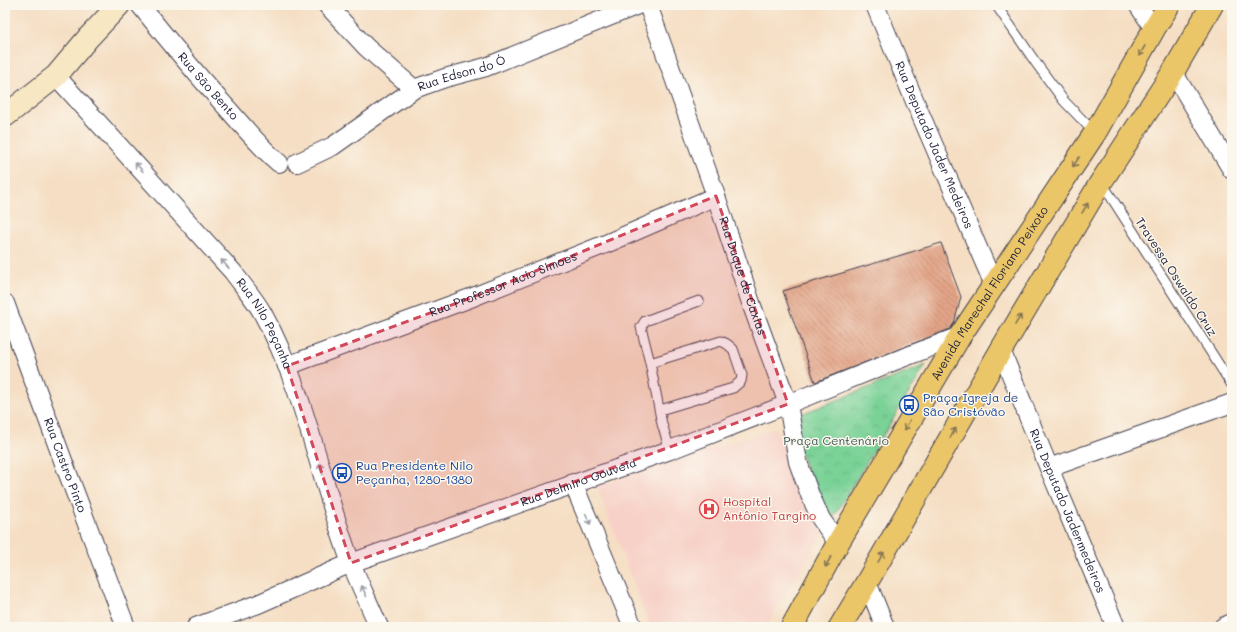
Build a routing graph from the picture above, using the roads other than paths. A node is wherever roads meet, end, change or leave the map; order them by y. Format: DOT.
graph roads {
  1 [pos="119,5"];
  2 [pos="140,5"];
  3 [pos="326,5"];
  4 [pos="638,5"];
  5 [pos="648,5"];
  6 [pos="875,5"];
  7 [pos="996,5"];
  8 [pos="1138,5"];
  9 [pos="1169,5"];
  10 [pos="1212,5"];
  11 [pos="1154,29"];
  12 [pos="1173,72"];
  13 [pos="56,76"];
  14 [pos="414,90"];
  15 [pos="5,116"];
  16 [pos="1095,134"];
  17 [pos="288,163"];
  18 [pos="1232,170"];
  19 [pos="1101,182"];
  20 [pos="716,196"];
  21 [pos="994,285"];
  22 [pos="699,301"];
  23 [pos="5,303"];
  24 [pos="960,336"];
  25 [pos="1001,350"];
  26 [pos="650,363"];
  27 [pos="287,366"];
  28 [pos="1232,385"];
  29 [pos="1232,403"];
  30 [pos="788,404"];
  31 [pos="660,410"];
  32 [pos="670,450"];
  33 [pos="1049,468"];
  34 [pos="573,483"];
  35 [pos="838,543"];
  36 [pos="351,563"];
  37 [pos="867,582"];
  38 [pos="1232,623"];
  39 [pos="126,627"];
  40 [pos="196,627"];
  41 [pos="380,627"];
  42 [pos="633,627"];
  43 [pos="792,627"];
  44 [pos="840,627"];
  45 [pos="885,627"];
  46 [pos="1116,627"];
  47 [pos="1223,627"];
  1 -- 13 [label="main road"];
  2 -- 17 [label="street, Rua São Bento"];
  3 -- 14 [label="street"];
  4 -- 14 [label="street, Rua Edson do Ó"];
  5 -- 20 [label="street, Rua Duque de Caxias"];
  6 -- 21 [label="street, Rua Deputado Jader Medeiros"];
  7 -- 16 [label="lane"];
  8 -- 11 [label="street"];
  9 -- 11 [label="main road, Avenida Marechal Floriano Peixoto"];
  10 -- 12 [label="main road"];
  11 -- 16 [label="main road, Avenida Marechal Floriano Peixoto, one-way"];
  12 -- 18 [label="street"];
  12 -- 19 [label="main road"];
  13 -- 15 [label="main road"];
  27 -- 13 [label="street, Rua Nilo Peçanha, one-way"];
  14 -- 17 [label="street, Rua Edson do Ó"];
  16 -- 21 [label="main road, Avenida Marechal Floriano Peixoto, one-way"];
  25 -- 19 [label="main road, one-way"];
  19 -- 28 [label="lane, Travessa Oswaldo Cruz"];
  20 -- 27 [label="street, Rua Professor Acio Simoes"];
  20 -- 30 [label="street, Rua Duque de Caxias"];
  21 -- 24 [label="main road, Avenida Marechal Floriano Peixoto"];
  22 -- 26 [label="lane"];
  23 -- 39 [label="street, Rua Castro Pinto"];
  24 -- 30 [label="street, Rua Delmiro Gouveia"];
  24 -- 35 [label="main road, Avenida Marechal Floriano Peixoto, one-way"];
  25 -- 33 [label="street, Rua Deputado Jadermedeiros"];
  37 -- 25 [label="main road, one-way"];
  26 -- 31 [label="lane"];
  26 -- 31 [label="lane"];
  36 -- 27 [label="street, Rua Nilo Peçanha, one-way"];
  29 -- 33 [label="street"];
  30 -- 32 [label="street, Rua Delmiro Gouveia"];
  30 -- 35 [label="street, Rua Duque de Caxias"];
  31 -- 32 [label="lane"];
  32 -- 34 [label="street, Rua Delmiro Gouveia"];
  33 -- 46 [label="street, Rua Deputado Jadermedeiros"];
  34 -- 36 [label="street, Rua Delmiro Gouveia"];
  34 -- 42 [label="street, one-way"];
  35 -- 43 [label="main road, Avenida Marechal Floriano Peixoto, one-way"];
  36 -- 40 [label="street, Rua Delmiro Gouveia"];
  41 -- 36 [label="street, Rua Nilo Peçanha, one-way"];
  37 -- 44 [label="main road"];
  37 -- 45 [label="street"];
  38 -- 47 [label="street"];
}
